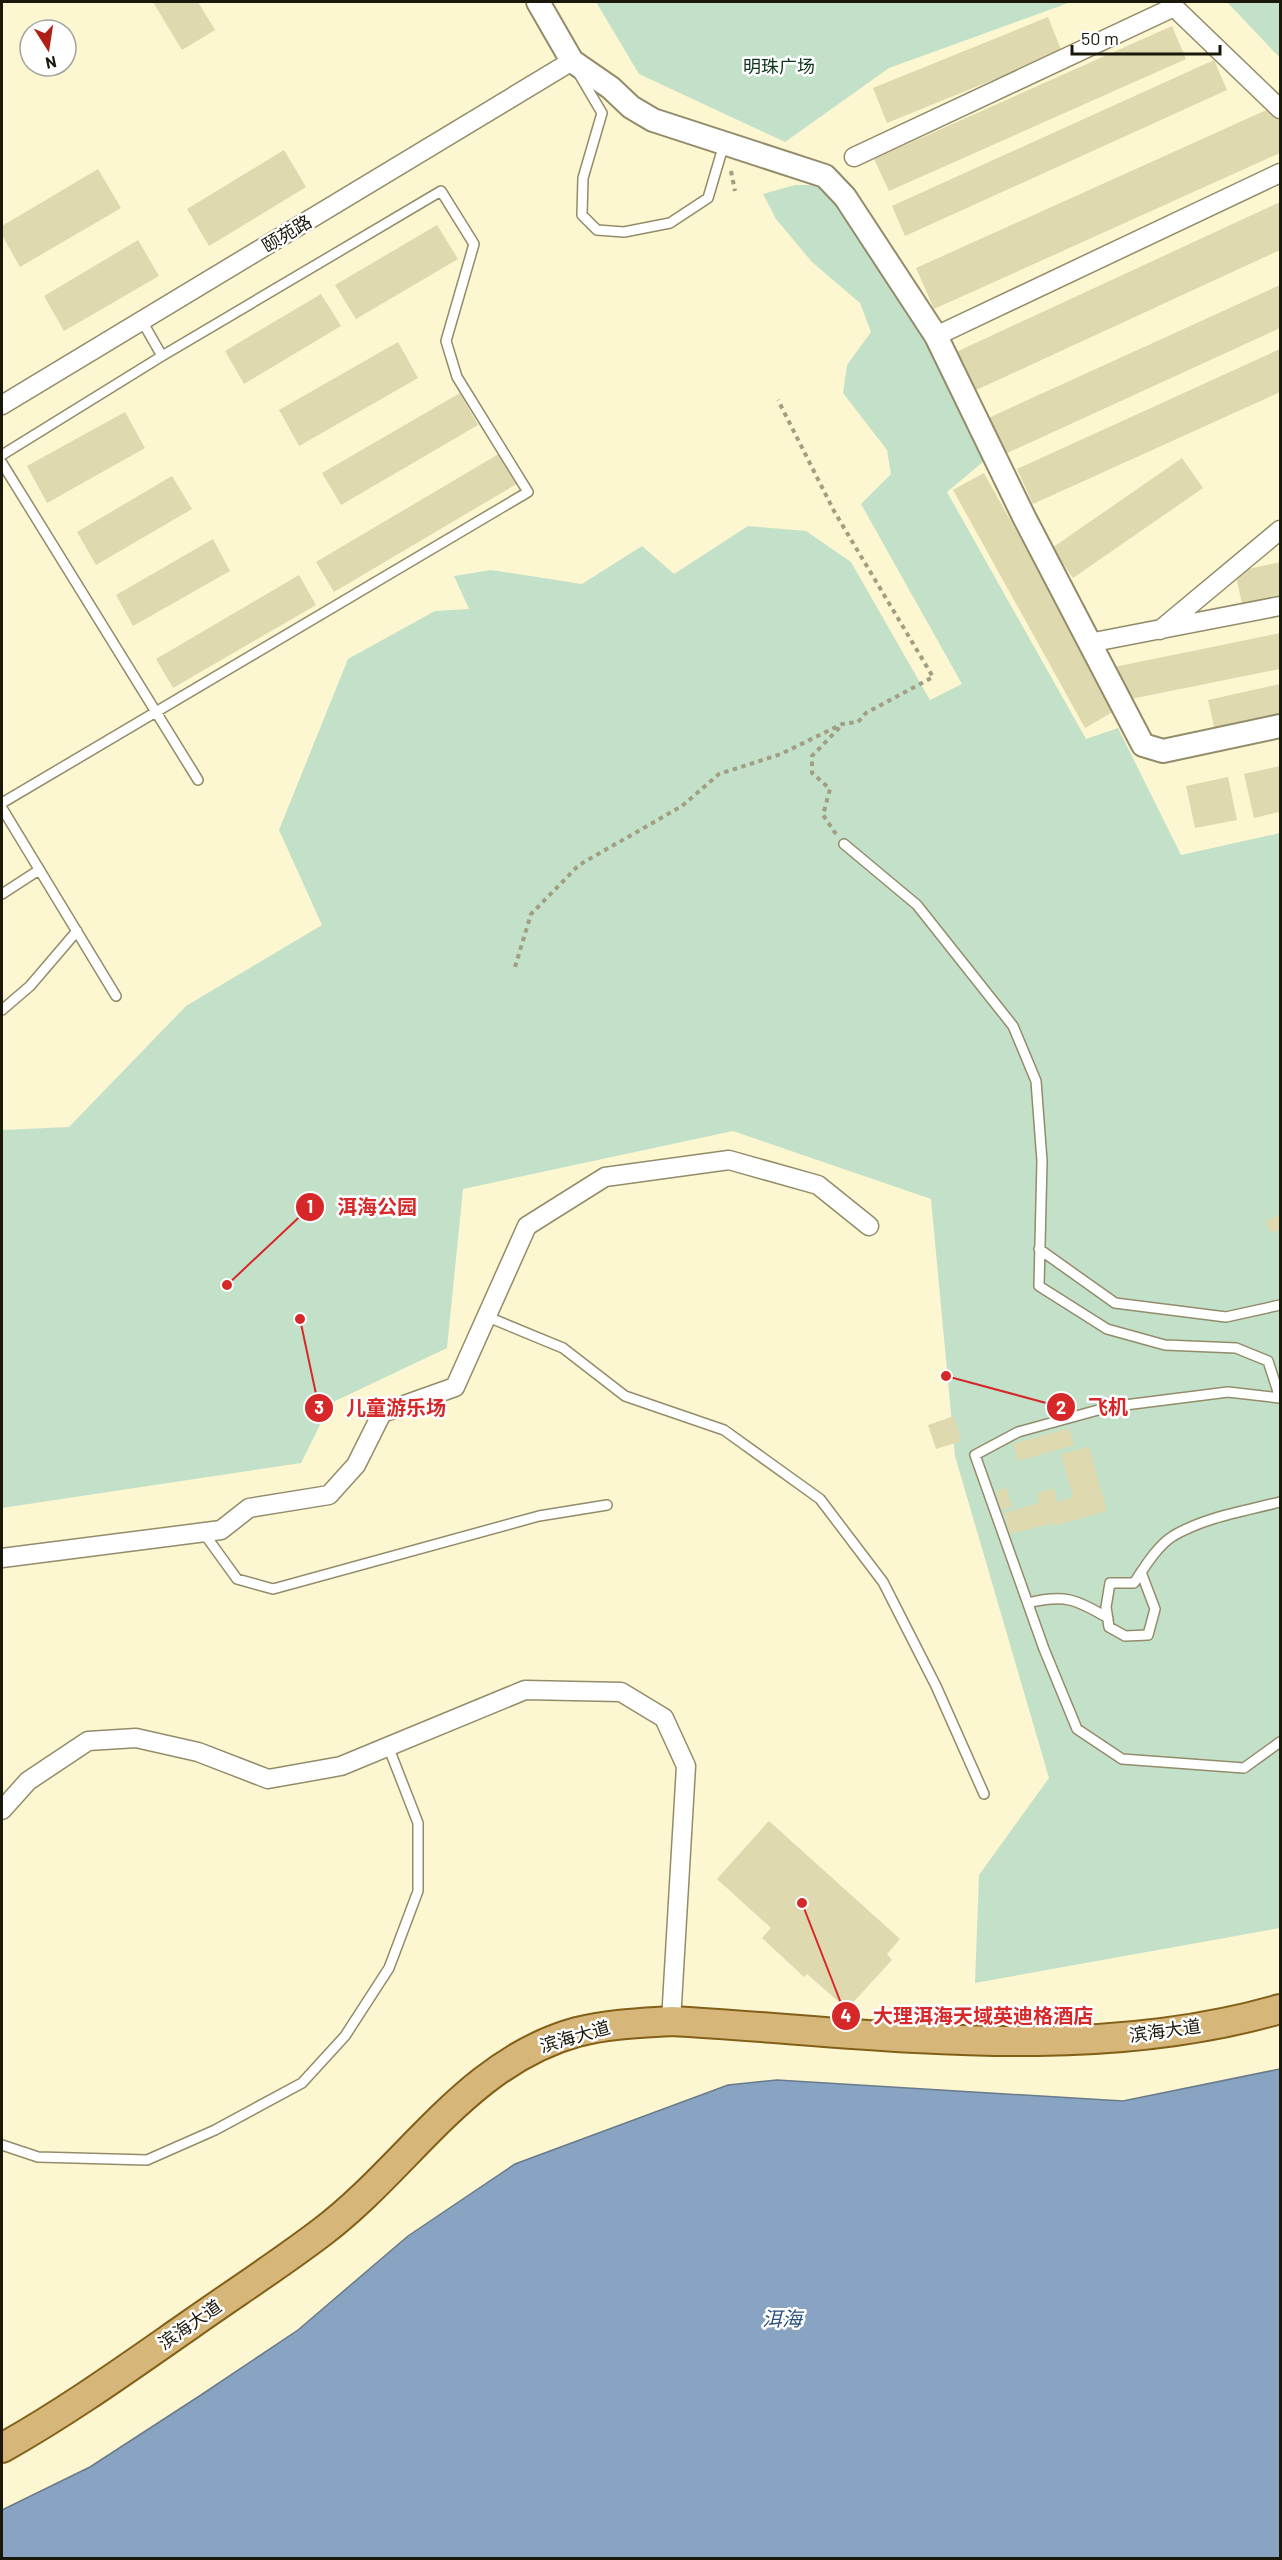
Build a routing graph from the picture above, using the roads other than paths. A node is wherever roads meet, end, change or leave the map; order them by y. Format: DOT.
graph roads {
  1 [pos="538,2"];
  2 [pos="572,62"];
  3 [pos="1281,109"];
  4 [pos="724,142"];
  5 [pos="854,157"];
  6 [pos="1281,173"];
  7 [pos="142,321"];
  8 [pos="936,336"];
  9 [pos="162,356"];
  10 [pos="2,405"];
  11 [pos="2,455"];
  12 [pos="2,463"];
  13 [pos="1281,530"];
  14 [pos="1281,606"];
  15 [pos="1159,631"];
  16 [pos="1089,643"];
  17 [pos="155,712"];
  18 [pos="1281,726"];
  19 [pos="198,780"];
  20 [pos="2,803"];
  21 [pos="2,808"];
  22 [pos="844,844"];
  23 [pos="39,870"];
  24 [pos="2,894"];
  25 [pos="76,931"];
  26 [pos="116,996"];
  27 [pos="2,1010"];
  28 [pos="869,1226"];
  29 [pos="1040,1249"];
  30 [pos="1281,1305"];
  31 [pos="488,1317"];
  32 [pos="1281,1502"];
  33 [pos="607,1505"];
  34 [pos="203,1532"];
  35 [pos="2,1558"];
  36 [pos="1141,1572"];
  37 [pos="1028,1604"];
  38 [pos="1108,1618"];
  39 [pos="1281,1742"];
  40 [pos="388,1746"];
  41 [pos="984,1794"];
  42 [pos="2,1810"];
  43 [pos="1280,2010"];
  44 [pos="671,2021"];
  45 [pos="2,2145"];
  46 [pos="2,2448"];
  1 -- 2 [label="street"];
  2 -- 4 [label="street"];
  2 -- 4 [label="lane"];
  2 -- 7 [label="street, 颐苑路"];
  3 -- 5 [label="street"];
  4 -- 8 [label="street"];
  6 -- 8 [label="street"];
  7 -- 9 [label="lane"];
  7 -- 10 [label="street, 颐苑路"];
  8 -- 16 [label="street"];
  9 -- 11 [label="lane"];
  9 -- 17 [label="lane"];
  12 -- 17 [label="lane"];
  13 -- 15 [label="street"];
  14 -- 15 [label="street"];
  15 -- 16 [label="street"];
  16 -- 18 [label="street"];
  17 -- 19 [label="lane"];
  17 -- 20 [label="lane"];
  21 -- 23 [label="lane"];
  22 -- 29 [label="lane"];
  23 -- 24 [label="lane"];
  23 -- 25 [label="lane"];
  25 -- 26 [label="lane"];
  25 -- 27 [label="lane"];
  28 -- 31 [label="street"];
  29 -- 30 [label="lane"];
  29 -- 37 [label="lane"];
  31 -- 34 [label="street"];
  31 -- 41 [label="lane"];
  32 -- 36 [label="lane"];
  33 -- 34 [label="lane"];
  34 -- 35 [label="street"];
  36 -- 38 [label="lane"];
  36 -- 38 [label="lane"];
  37 -- 38 [label="lane"];
  37 -- 39 [label="lane"];
  40 -- 42 [label="street"];
  40 -- 44 [label="street"];
  40 -- 45 [label="lane"];
  43 -- 44 [label="main road, 滨海大道"];
  44 -- 46 [label="main road, 滨海大道"];
}
